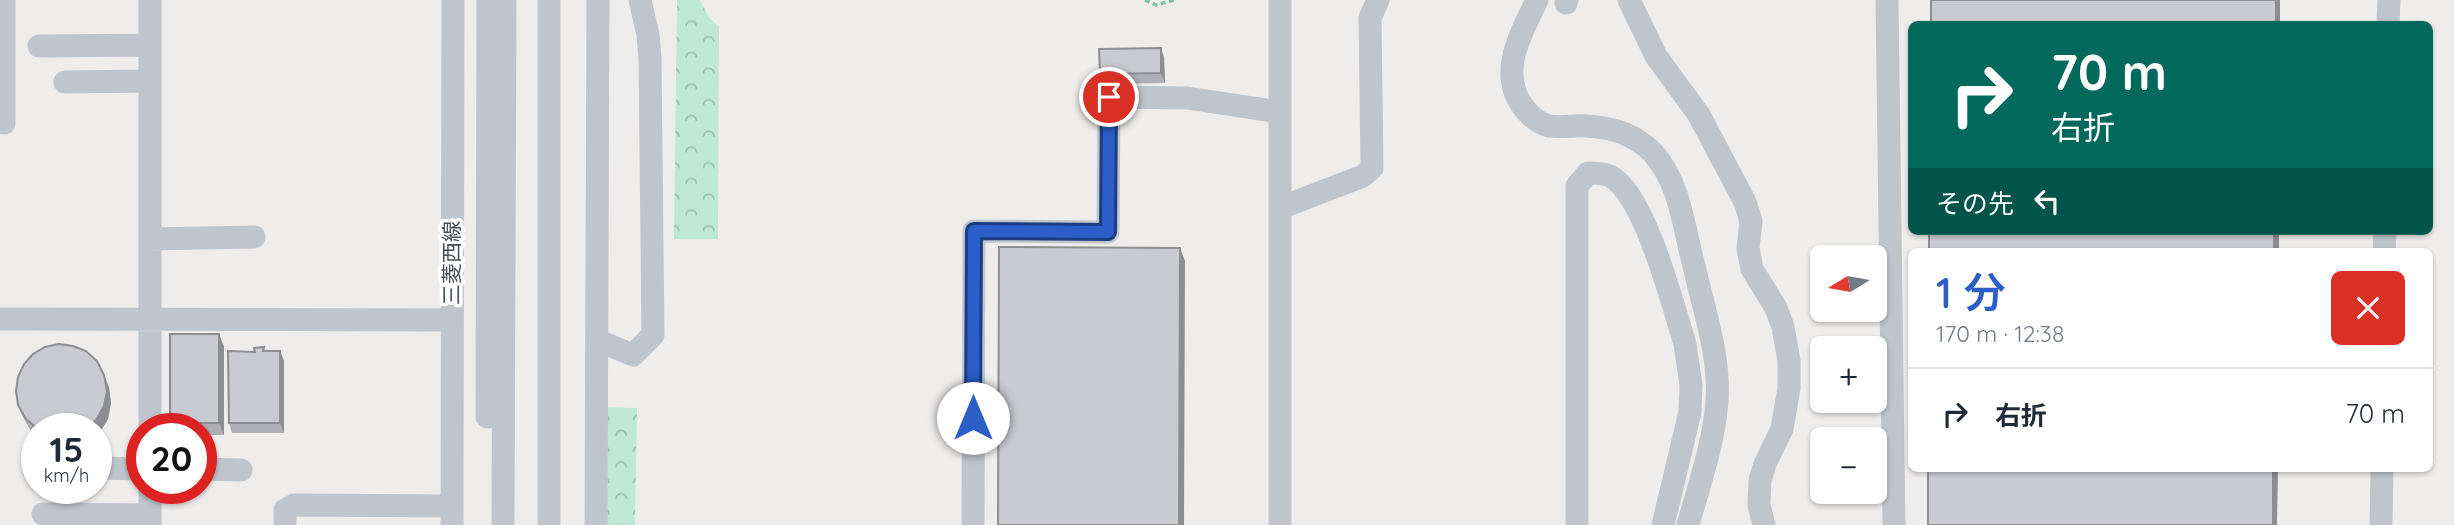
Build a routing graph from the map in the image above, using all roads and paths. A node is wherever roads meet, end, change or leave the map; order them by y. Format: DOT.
graph roads {
  1 [pos="4,0"];
  2 [pos="150,0"];
  3 [pos="453,0"];
  4 [pos="488,0"];
  5 [pos="505,0"];
  6 [pos="516,0"];
  7 [pos="550,0"];
  8 [pos="598,0"];
  9 [pos="640,0"];
  10 [pos="1145,0"];
  11 [pos="1174,0"];
  12 [pos="1280,0"];
  13 [pos="1378,0"];
  14 [pos="1537,0"];
  15 [pos="1629,0"];
  16 [pos="1887,0"];
  17 [pos="2389,0"];
  18 [pos="2388,21"];
  19 [pos="150,45"];
  20 [pos="39,46"];
  21 [pos="150,81"];
  22 [pos="65,82"];
  23 [pos="1280,112"];
  24 [pos="4,123"];
  25 [pos="1280,208"];
  26 [pos="254,237"];
  27 [pos="150,239"];
  28 [pos="0,319"];
  29 [pos="150,320"];
  30 [pos="451,320"];
  31 [pos="597,340"];
  32 [pos="150,413"];
  33 [pos="217,469"];
  34 [pos="241,470"];
  35 [pos="2382,472"];
  36 [pos="43,514"];
  37 [pos="452,515"];
  38 [pos="150,520"];
  39 [pos="285,525"];
  40 [pos="487,525"];
  41 [pos="503,525"];
  42 [pos="514,525"];
  43 [pos="548,525"];
  44 [pos="596,525"];
  45 [pos="973,525"];
  46 [pos="1280,525"];
  47 [pos="1577,525"];
  48 [pos="1663,525"];
  49 [pos="1688,525"];
  50 [pos="1764,525"];
  51 [pos="1894,525"];
  52 [pos="2381,525"];
  1 -- 24 [label="street"];
  2 -- 19 [label="street"];
  3 -- 30 [label="street, 三菱西線"];
  4 -- 40 [label="street"];
  5 -- 41 [label="street"];
  6 -- 42 [label="street"];
  7 -- 43 [label="street"];
  8 -- 31 [label="street"];
  9 -- 31 [label="street"];
  10 -- 11 [label="path"];
  12 -- 23 [label="street"];
  13 -- 25 [label="street"];
  14 -- 49 [label="street"];
  15 -- 50 [label="street"];
  16 -- 51 [label="street"];
  17 -- 18 [label="street"];
  19 -- 20 [label="street"];
  19 -- 21 [label="street"];
  21 -- 22 [label="street"];
  21 -- 27 [label="street"];
  23 -- 25 [label="street"];
  23 -- 45 [label="street"];
  25 -- 46 [label="street"];
  26 -- 27 [label="street"];
  27 -- 29 [label="street"];
  28 -- 29 [label="street"];
  29 -- 30 [label="street"];
  29 -- 32 [label="street"];
  30 -- 37 [label="street, 三菱西線"];
  31 -- 44 [label="street"];
  33 -- 34 [label="street"];
  35 -- 52 [label="street"];
  36 -- 38 [label="street"];
  37 -- 39 [label="street"];
  47 -- 48 [label="street"];
}
